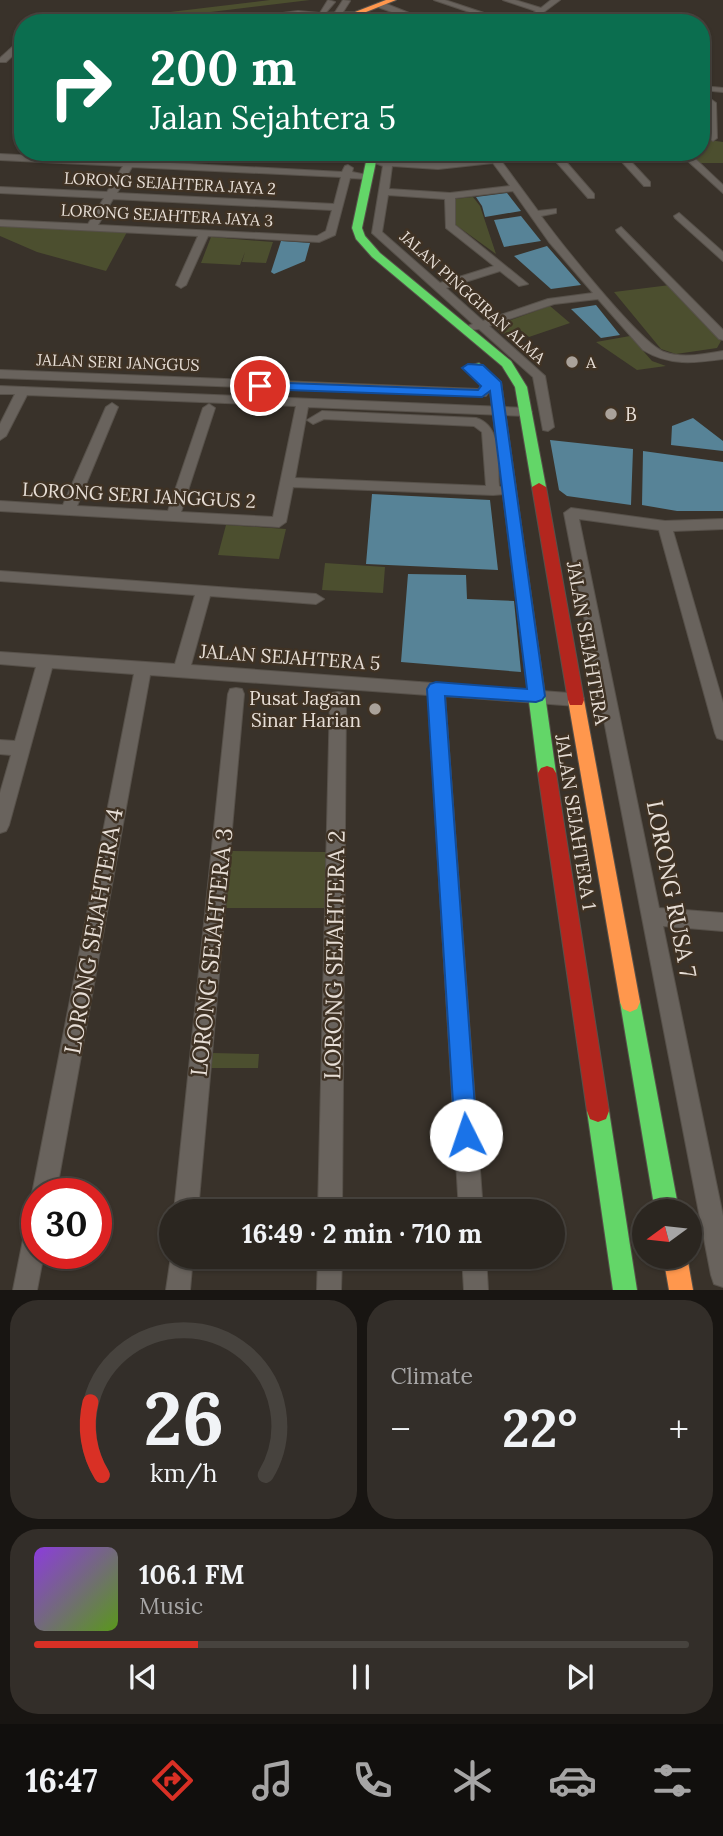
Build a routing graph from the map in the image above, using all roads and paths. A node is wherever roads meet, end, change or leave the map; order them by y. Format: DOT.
graph roads {
  1 [pos="438,0"];
  2 [pos="507,0"];
  3 [pos="556,0"];
  4 [pos="346,1"];
  5 [pos="386,2"];
  6 [pos="541,10"];
  7 [pos="323,13"];
  8 [pos="411,14"];
  9 [pos="482,14"];
  10 [pos="536,14"];
  11 [pos="14,51"];
  12 [pos="3,60"];
  13 [pos="712,103"];
  14 [pos="723,104"];
  15 [pos="713,138"];
  16 [pos="86,161"];
  17 [pos="390,161"];
  18 [pos="408,161"];
  19 [pos="486,161"];
  20 [pos="496,161"];
  21 [pos="561,161"];
  22 [pos="625,161"];
  23 [pos="692,161"];
  24 [pos="129,163"];
  25 [pos="370,164"];
  26 [pos="347,171"];
  27 [pos="647,184"];
  28 [pos="515,188"];
  29 [pos="0,190"];
  30 [pos="723,190"];
  31 [pos="385,192"];
  32 [pos="110,195"];
  33 [pos="450,196"];
  34 [pos="591,196"];
  35 [pos="338,207"];
  36 [pos="552,212"];
  37 [pos="534,215"];
  38 [pos="679,216"];
  39 [pos="0,223"];
  40 [pos="92,227"];
  41 [pos="621,230"];
  42 [pos="204,233"];
  43 [pos="723,258"];
  44 [pos="501,267"];
  45 [pos="523,284"];
  46 [pos="181,285"];
  47 [pos="438,287"];
  48 [pos="600,295"];
  49 [pos="474,327"];
  50 [pos="723,337"];
  51 [pos="723,355"];
  52 [pos="474,367"];
  53 [pos="0,374"];
  54 [pos="178,382"];
  55 [pos="0,390"];
  56 [pos="23,391"];
  57 [pos="173,397"];
  58 [pos="303,402"];
  59 [pos="0,404"];
  60 [pos="16,405"];
  61 [pos="112,407"];
  62 [pos="209,408"];
  63 [pos="499,410"];
  64 [pos="400,412"];
  65 [pos="526,412"];
  66 [pos="313,420"];
  67 [pos="548,427"];
  68 [pos="0,436"];
  69 [pos="287,482"];
  70 [pos="493,491"];
  71 [pos="510,491"];
  72 [pos="0,506"];
  73 [pos="68,510"];
  74 [pos="173,516"];
  75 [pos="723,524"];
  76 [pos="665,526"];
  77 [pos="0,576"];
  78 [pos="204,590"];
  79 [pos="316,599"];
  80 [pos="0,658"];
  81 [pos="46,662"];
  82 [pos="142,668"];
  83 [pos="181,671"];
  84 [pos="436,689"];
  85 [pos="236,694"];
  86 [pos="536,696"];
  87 [pos="338,698"];
  88 [pos="576,699"];
  89 [pos="723,733"];
  90 [pos="0,747"];
  91 [pos="21,749"];
  92 [pos="0,825"];
  93 [pos="653,916"];
  94 [pos="723,922"];
  95 [pos="47,1178"];
  96 [pos="187,1199"];
  97 [pos="330,1199"];
  98 [pos="470,1199"];
  99 [pos="665,1199"];
  100 [pos="29,1269"];
  101 [pos="180,1269"];
  102 [pos="330,1269"];
  103 [pos="475,1269"];
  104 [pos="677,1269"];
  105 [pos="723,1275"];
  106 [pos="25,1290"];
  107 [pos="178,1290"];
  108 [pos="329,1290"];
  109 [pos="476,1290"];
  110 [pos="625,1290"];
  111 [pos="681,1290"];
  1 -- 9 [label="street"];
  2 -- 6 [label="street"];
  3 -- 6 [label="street"];
  4 -- 7 [label="street"];
  5 -- 7 [label="main road"];
  5 -- 8 [label="street"];
  6 -- 10 [label="street"];
  11 -- 12 [label="street"];
  13 -- 14 [label="street"];
  13 -- 15 [label="street"];
  16 -- 24 [label="street"];
  17 -- 31 [label="street, JALAN PINGGIRAN ALMA"];
  18 -- 19 [label="street"];
  20 -- 28 [label="street"];
  21 -- 34 [label="street"];
  22 -- 27 [label="street"];
  23 -- 30 [label="street"];
  24 -- 26 [label="street"];
  24 -- 32 [label="street"];
  25 -- 26 [label="street"];
  25 -- 49 [label="main road, JALAN SEJAHTERA"];
  26 -- 35 [label="street"];
  28 -- 33 [label="street"];
  28 -- 37 [label="street"];
  29 -- 32 [label="street, LORONG SEJAHTERA JAYA 2"];
  31 -- 33 [label="street"];
  31 -- 47 [label="street, JALAN PINGGIRAN ALMA"];
  32 -- 35 [label="street, LORONG SEJAHTERA JAYA 2"];
  32 -- 40 [label="street"];
  33 -- 44 [label="street"];
  35 -- 42 [label="street, LORONG SEJAHTERA JAYA 3"];
  36 -- 37 [label="street"];
  37 -- 48 [label="street"];
  38 -- 43 [label="street"];
  39 -- 40 [label="street, LORONG SEJAHTERA JAYA 3"];
  40 -- 42 [label="street, LORONG SEJAHTERA JAYA 3"];
  41 -- 50 [label="street"];
  42 -- 46 [label="street"];
  44 -- 45 [label="street"];
  44 -- 47 [label="street"];
  47 -- 49 [label="street, JALAN PINGGIRAN ALMA"];
  48 -- 49 [label="street"];
  48 -- 51 [label="street"];
  49 -- 65 [label="main road, JALAN SEJAHTERA"];
  49 -- 67 [label="street, JALAN PINGGIRAN ALMA"];
  52 -- 54 [label="street, JALAN SERI JANGGUS"];
  52 -- 63 [label="main road, JALAN SEJAHTERA 1"];
  53 -- 54 [label="street, JALAN SERI JANGGUS"];
  54 -- 57 [label="street"];
  55 -- 56 [label="street, JALAN SERI JANGGUS"];
  56 -- 57 [label="street, JALAN SERI JANGGUS"];
  56 -- 60 [label="street"];
  57 -- 58 [label="street, JALAN SERI JANGGUS"];
  58 -- 64 [label="street, JALAN SERI JANGGUS"];
  58 -- 69 [label="street, LORONG SERI JANGGUS 2"];
  59 -- 60 [label="street"];
  60 -- 68 [label="street"];
  61 -- 73 [label="street"];
  62 -- 74 [label="street"];
  63 -- 64 [label="street, JALAN SERI JANGGUS"];
  63 -- 65 [label="street, JALAN SERI JANGGUS"];
  63 -- 71 [label="main road, JALAN SEJAHTERA 1"];
  64 -- 66 [label="street"];
  64 -- 70 [label="street"];
  65 -- 88 [label="main road, JALAN SEJAHTERA"];
  69 -- 70 [label="street"];
  69 -- 74 [label="street, LORONG SERI JANGGUS 2"];
  70 -- 71 [label="street"];
  71 -- 86 [label="main road, JALAN SEJAHTERA 1"];
  72 -- 73 [label="street, LORONG SERI JANGGUS 2"];
  73 -- 74 [label="street, LORONG SERI JANGGUS 2"];
  75 -- 76 [label="street"];
  76 -- 89 [label="street"];
  76 -- 93 [label="street, LORONG RUSA 7"];
  77 -- 78 [label="street"];
  78 -- 79 [label="street"];
  78 -- 83 [label="street"];
  80 -- 81 [label="street, JALAN SEJAHTERA 5"];
  81 -- 82 [label="street, JALAN SEJAHTERA 5"];
  81 -- 91 [label="street"];
  82 -- 83 [label="street, JALAN SEJAHTERA 5"];
  82 -- 95 [label="street, LORONG SEJAHTERA 4"];
  83 -- 84 [label="street, JALAN SEJAHTERA 5"];
  84 -- 86 [label="street, JALAN SEJAHTERA 5"];
  84 -- 98 [label="street"];
  85 -- 96 [label="street, LORONG SEJAHTERA 3"];
  86 -- 88 [label="street, JALAN SEJAHTERA 5"];
  86 -- 110 [label="main road, JALAN SEJAHTERA 1"];
  87 -- 97 [label="street, LORONG SEJAHTERA 2"];
  88 -- 99 [label="main road, JALAN SEJAHTERA"];
  90 -- 91 [label="street"];
  91 -- 92 [label="street"];
  93 -- 94 [label="street"];
  93 -- 105 [label="street, LORONG RUSA 7"];
  100 -- 106 [label="street"];
  101 -- 107 [label="street"];
  102 -- 108 [label="street"];
  103 -- 109 [label="street"];
  104 -- 111 [label="main road"];
}
